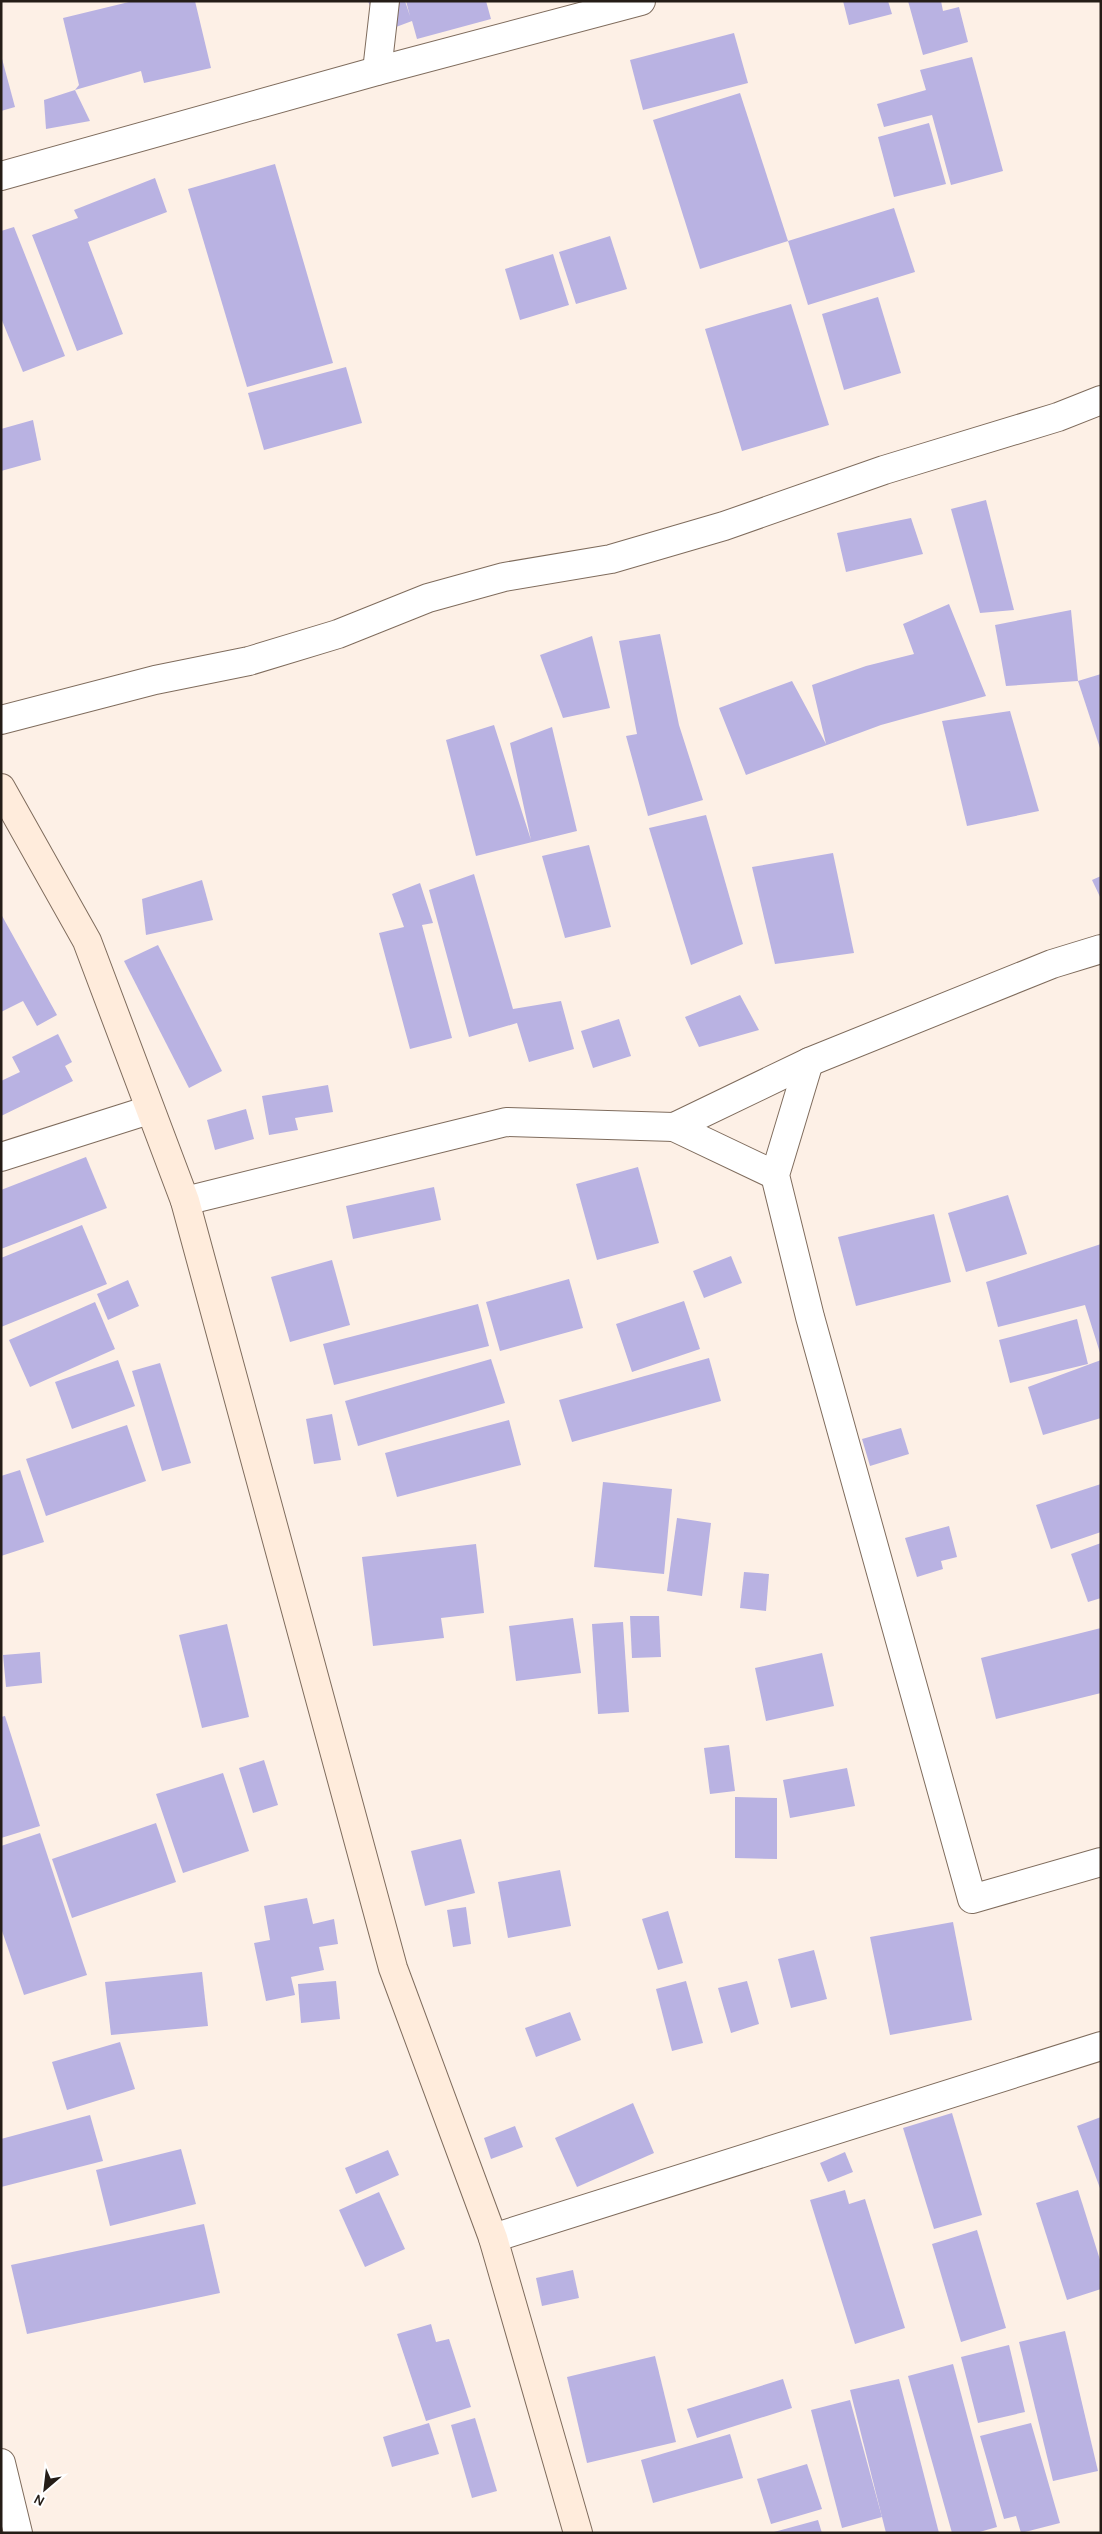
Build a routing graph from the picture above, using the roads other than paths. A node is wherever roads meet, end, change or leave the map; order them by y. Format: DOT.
graph roads {
  1 [pos="386,1"];
  2 [pos="641,1"];
  3 [pos="377,71"];
  4 [pos="1,176"];
  5 [pos="1101,400"];
  6 [pos="1,720"];
  7 [pos="1,788"];
  8 [pos="1101,949"];
  9 [pos="809,1062"];
  10 [pos="149,1110"];
  11 [pos="674,1127"];
  12 [pos="1,1157"];
  13 [pos="775,1175"];
  14 [pos="185,1201"];
  15 [pos="1101,1862"];
  16 [pos="1101,2046"];
  17 [pos="494,2238"];
  18 [pos="1,2463"];
  19 [pos="18,2533"];
  20 [pos="578,2533"];
  1 -- 3 [label="street"];
  2 -- 3 [label="street"];
  3 -- 4 [label="street"];
  5 -- 6 [label="street"];
  7 -- 10 [label="street"];
  8 -- 9 [label="street"];
  9 -- 11 [label="street"];
  9 -- 13 [label="street"];
  10 -- 12 [label="street"];
  10 -- 14 [label="street"];
  11 -- 13 [label="street"];
  11 -- 14 [label="street"];
  13 -- 15 [label="street"];
  14 -- 17 [label="street"];
  16 -- 17 [label="street"];
  17 -- 20 [label="street"];
  18 -- 19 [label="street"];
}
